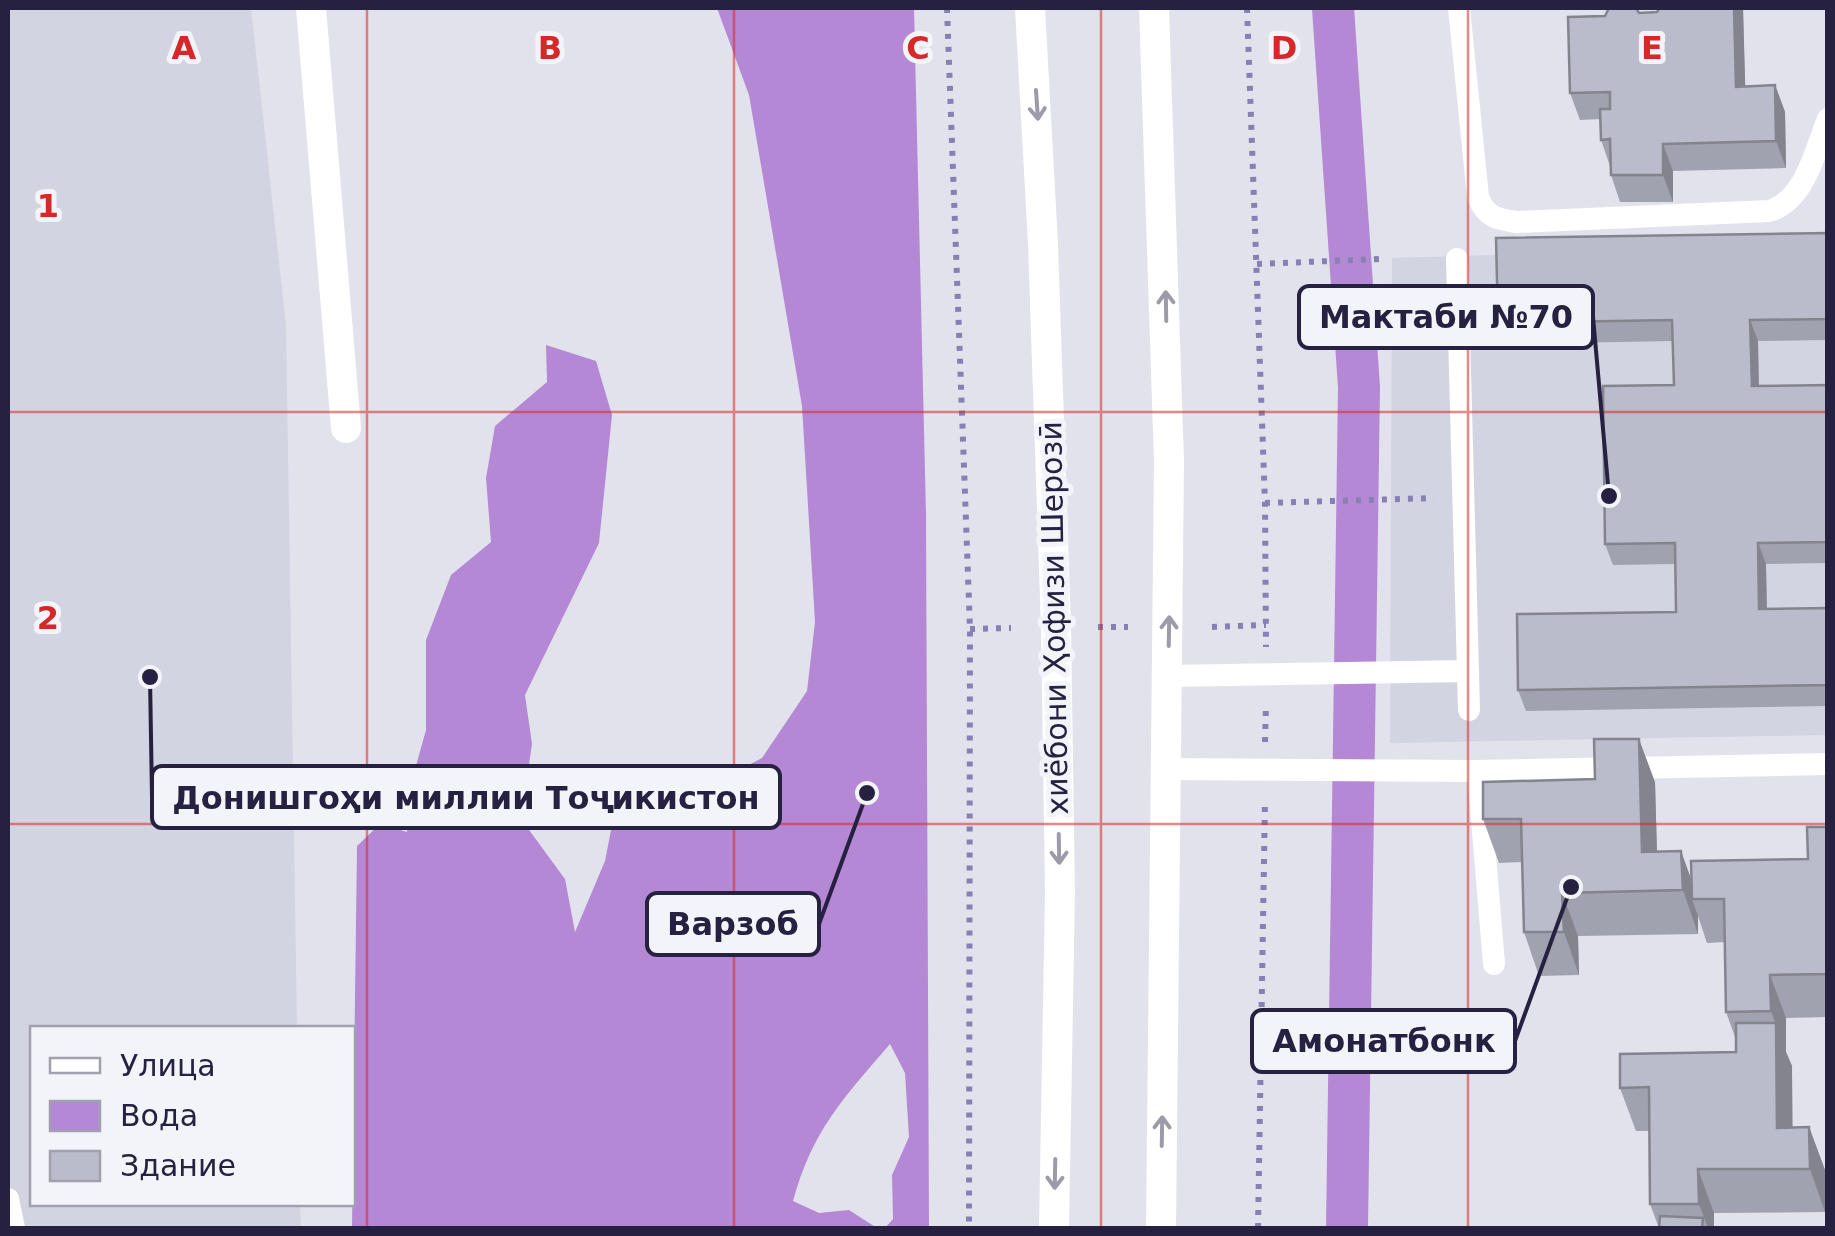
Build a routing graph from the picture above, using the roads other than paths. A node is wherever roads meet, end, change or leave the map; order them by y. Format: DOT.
graph roads {
  1 [pos="312,8"];
  2 [pos="1030,8"];
  3 [pos="1154,8"];
  4 [pos="1460,8"];
  5 [pos="1828,119"];
  6 [pos="1457,258"];
  7 [pos="346,428"];
  8 [pos="1468,671"];
  9 [pos="1168,676"];
  10 [pos="1469,710"];
  11 [pos="1828,764"];
  12 [pos="1167,769"];
  13 [pos="1478,771"];
  14 [pos="1494,964"];
  15 [pos="8,1200"];
  16 [pos="14,1228"];
  17 [pos="1054,1228"];
  18 [pos="1161,1228"];
  1 -- 7 [label="main road"];
  2 -- 17 [label="main road, хиёбони Ҳофизи Шерозӣ, one-way"];
  9 -- 3 [label="main road, one-way"];
  4 -- 5 [label="lane"];
  6 -- 8 [label="lane"];
  8 -- 9 [label="lane"];
  8 -- 10 [label="lane"];
  9 -- 12 [label="main road"];
  11 -- 13 [label="lane"];
  12 -- 13 [label="lane"];
  18 -- 12 [label="main road, one-way"];
  13 -- 14 [label="lane"];
  15 -- 16 [label="lane"];
}
